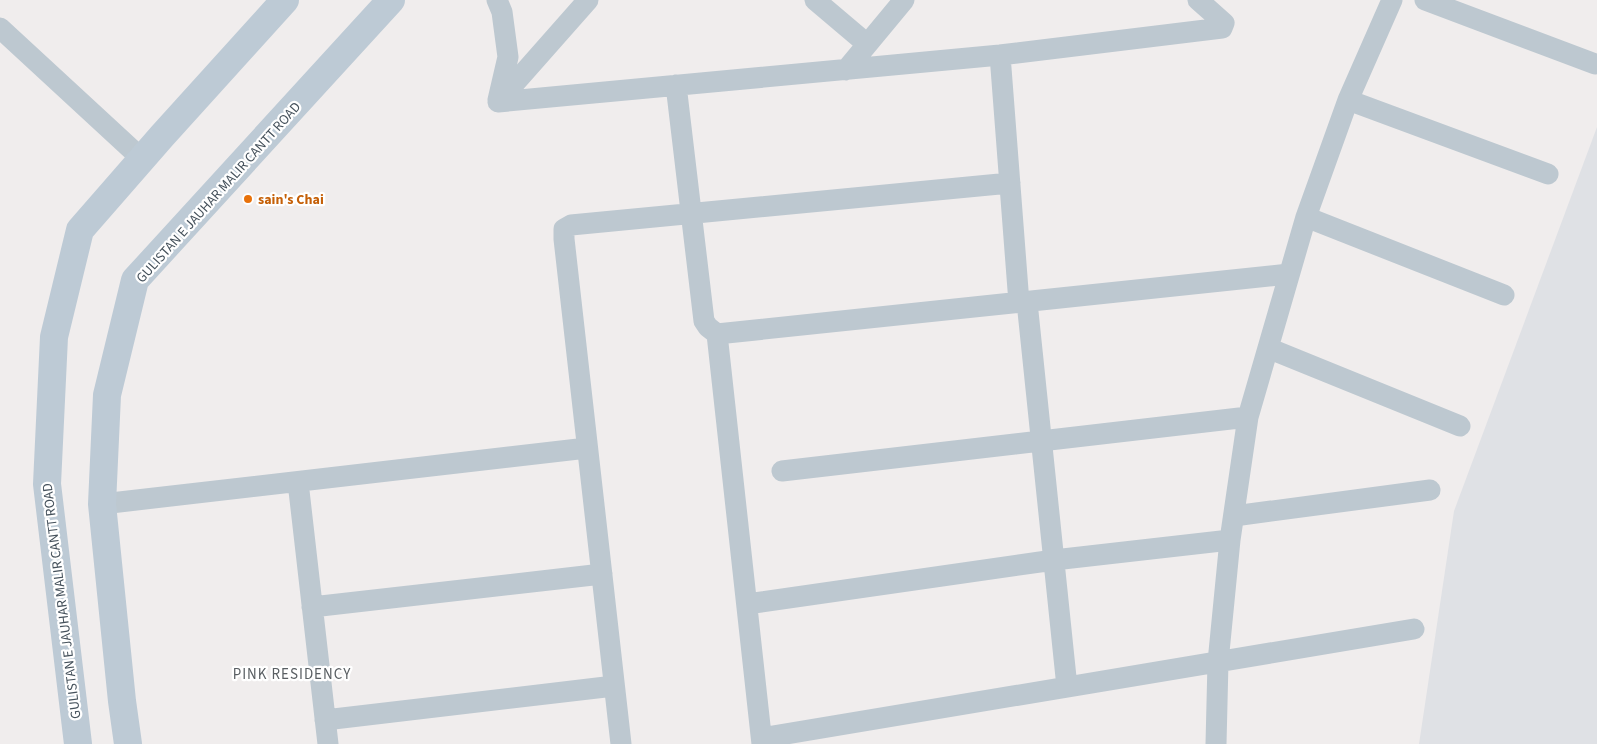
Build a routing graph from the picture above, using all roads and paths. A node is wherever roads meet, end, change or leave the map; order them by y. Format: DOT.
graph roads {
  1 [pos="285,0"];
  2 [pos="391,0"];
  3 [pos="497,0"];
  4 [pos="588,0"];
  5 [pos="815,0"];
  6 [pos="904,0"];
  7 [pos="1198,0"];
  8 [pos="1392,0"];
  9 [pos="1426,0"];
  10 [pos="0,28"];
  11 [pos="867,44"];
  12 [pos="1000,55"];
  13 [pos="1595,64"];
  14 [pos="846,70"];
  15 [pos="676,85"];
  16 [pos="1348,100"];
  17 [pos="498,102"];
  18 [pos="142,158"];
  19 [pos="1548,174"];
  20 [pos="1010,183"];
  21 [pos="692,212"];
  22 [pos="1306,216"];
  23 [pos="1289,274"];
  24 [pos="1504,295"];
  25 [pos="1023,302"];
  26 [pos="717,334"];
  27 [pos="1268,348"];
  28 [pos="1248,418"];
  29 [pos="1460,426"];
  30 [pos="1042,441"];
  31 [pos="588,448"];
  32 [pos="782,471"];
  33 [pos="298,482"];
  34 [pos="1430,490"];
  35 [pos="102,504"];
  36 [pos="1234,516"];
  37 [pos="1230,540"];
  38 [pos="1054,560"];
  39 [pos="602,574"];
  40 [pos="747,604"];
  41 [pos="312,607"];
  42 [pos="1414,629"];
  43 [pos="1218,662"];
  44 [pos="614,686"];
  45 [pos="1067,687"];
  46 [pos="325,720"];
  47 [pos="762,741"];
  48 [pos="78,744"];
  49 [pos="128,744"];
  50 [pos="328,744"];
  51 [pos="621,744"];
  52 [pos="1216,744"];
  1 -- 18 [label="main road, GULISTAN E JAUHAR MALIR CANTT ROAD"];
  2 -- 35 [label="main road, GULISTAN E JAUHAR MALIR CANTT ROAD"];
  3 -- 17 [label="street"];
  4 -- 17 [label="street"];
  5 -- 11 [label="street"];
  6 -- 11 [label="street"];
  7 -- 12 [label="street"];
  8 -- 16 [label="street"];
  9 -- 13 [label="street"];
  10 -- 18 [label="street"];
  11 -- 14 [label="street"];
  12 -- 14 [label="street"];
  12 -- 20 [label="street"];
  14 -- 15 [label="street"];
  15 -- 17 [label="street"];
  15 -- 21 [label="street"];
  16 -- 19 [label="street"];
  16 -- 22 [label="street"];
  18 -- 48 [label="main road, GULISTAN E JAUHAR MALIR CANTT ROAD"];
  20 -- 21 [label="street"];
  20 -- 25 [label="street"];
  21 -- 26 [label="street"];
  21 -- 31 [label="street"];
  22 -- 23 [label="street"];
  22 -- 24 [label="street"];
  23 -- 25 [label="street"];
  23 -- 27 [label="street"];
  25 -- 26 [label="street"];
  25 -- 30 [label="street"];
  26 -- 40 [label="street"];
  27 -- 28 [label="street"];
  27 -- 29 [label="street"];
  28 -- 30 [label="street"];
  28 -- 36 [label="street"];
  30 -- 32 [label="street"];
  30 -- 38 [label="street"];
  31 -- 33 [label="street"];
  31 -- 39 [label="street"];
  33 -- 35 [label="street"];
  33 -- 41 [label="street"];
  34 -- 36 [label="street"];
  35 -- 49 [label="main road, GULISTAN E JAUHAR MALIR CANTT ROAD"];
  36 -- 37 [label="street"];
  37 -- 38 [label="street"];
  37 -- 43 [label="street"];
  38 -- 40 [label="street"];
  38 -- 45 [label="street"];
  39 -- 41 [label="street"];
  39 -- 44 [label="street"];
  40 -- 47 [label="street"];
  41 -- 46 [label="street"];
  42 -- 43 [label="street"];
  43 -- 45 [label="street"];
  43 -- 52 [label="street"];
  44 -- 46 [label="street"];
  44 -- 51 [label="street"];
  45 -- 47 [label="street"];
  46 -- 50 [label="street"];
}
